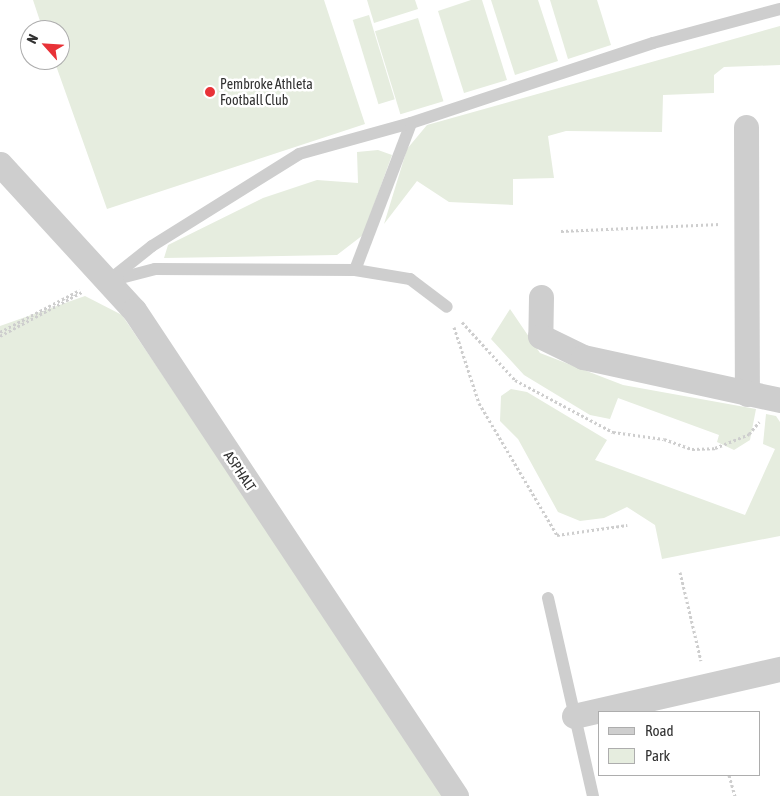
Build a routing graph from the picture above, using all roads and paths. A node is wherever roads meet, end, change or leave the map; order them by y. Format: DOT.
graph roads {
  1 [pos="780,9"];
  2 [pos="411,123"];
  3 [pos="746,127"];
  4 [pos="0,164"];
  5 [pos="746,223"];
  6 [pos="561,231"];
  7 [pos="355,270"];
  8 [pos="108,281"];
  9 [pos="77,291"];
  10 [pos="541,297"];
  11 [pos="448,307"];
  12 [pos="0,334"];
  13 [pos="747,394"];
  14 [pos="775,399"];
  15 [pos="627,525"];
  16 [pos="680,572"];
  17 [pos="548,598"];
  18 [pos="780,669"];
  19 [pos="706,686"];
  20 [pos="574,716"];
  21 [pos="729,776"];
  22 [pos="456,796"];
  23 [pos="593,796"];
  24 [pos="735,796"];
  1 -- 2 [label="lane"];
  2 -- 7 [label="lane"];
  2 -- 8 [label="lane"];
  3 -- 5 [label="street"];
  4 -- 8 [label="street, ASPHALT"];
  5 -- 6 [label="path"];
  5 -- 13 [label="street"];
  7 -- 8 [label="lane"];
  7 -- 11 [label="lane"];
  8 -- 12 [label="path"];
  8 -- 22 [label="street, ASPHALT"];
  9 -- 12 [label="path"];
  10 -- 13 [label="street"];
  11 -- 14 [label="path"];
  11 -- 15 [label="path"];
  13 -- 14 [label="street"];
  16 -- 19 [label="path"];
  17 -- 20 [label="lane"];
  18 -- 19 [label="street"];
  19 -- 20 [label="street"];
  20 -- 23 [label="lane"];
  21 -- 24 [label="path"];
}
